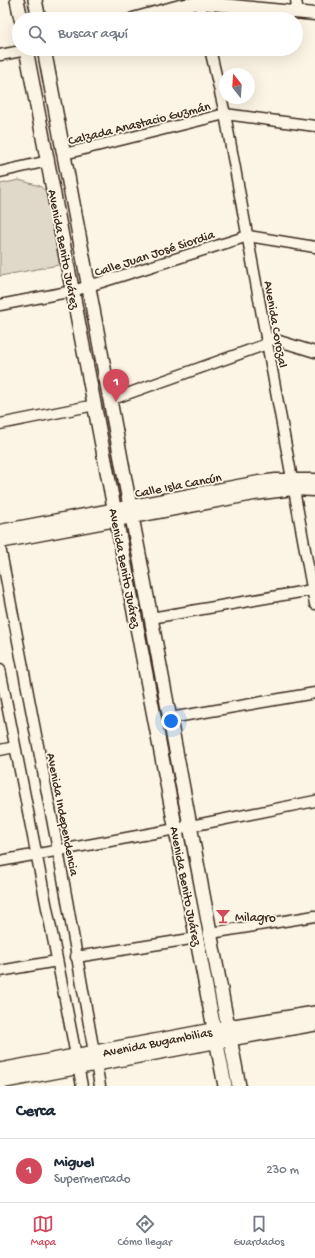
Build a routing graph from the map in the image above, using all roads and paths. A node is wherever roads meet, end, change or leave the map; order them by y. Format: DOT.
graph roads {
  1 [pos="17,0"];
  2 [pos="35,0"];
  3 [pos="199,1"];
  4 [pos="297,6"];
  5 [pos="20,12"];
  6 [pos="38,12"];
  7 [pos="158,12"];
  8 [pos="201,12"];
  9 [pos="315,14"];
  10 [pos="12,52"];
  11 [pos="0,55"];
  12 [pos="28,56"];
  13 [pos="45,56"];
  14 [pos="212,56"];
  15 [pos="225,114"];
  16 [pos="315,126"];
  17 [pos="64,154"];
  18 [pos="48,161"];
  19 [pos="0,172"];
  20 [pos="248,236"];
  21 [pos="315,247"];
  22 [pos="89,286"];
  23 [pos="73,291"];
  24 [pos="0,305"];
  25 [pos="267,340"];
  26 [pos="315,352"];
  27 [pos="110,400"];
  28 [pos="94,405"];
  29 [pos="0,424"];
  30 [pos="315,480"];
  31 [pos="292,485"];
  32 [pos="315,490"];
  33 [pos="131,512"];
  34 [pos="116,515"];
  35 [pos="0,532"];
  36 [pos="0,542"];
  37 [pos="0,547"];
  38 [pos="312,590"];
  39 [pos="315,604"];
  40 [pos="151,618"];
  41 [pos="0,669"];
  42 [pos="315,693"];
  43 [pos="170,718"];
  44 [pos="14,747"];
  45 [pos="0,750"];
  46 [pos="315,801"];
  47 [pos="190,826"];
  48 [pos="176,829"];
  49 [pos="58,850"];
  50 [pos="37,854"];
  51 [pos="0,861"];
  52 [pos="315,916"];
  53 [pos="211,933"];
  54 [pos="196,938"];
  55 [pos="76,957"];
  56 [pos="57,961"];
  57 [pos="0,971"];
  58 [pos="315,1012"];
  59 [pos="315,1024"];
  60 [pos="229,1033"];
  61 [pos="215,1036"];
  62 [pos="94,1058"];
  63 [pos="77,1062"];
  64 [pos="0,1070"];
  65 [pos="0,1082"];
  66 [pos="82,1086"];
  67 [pos="100,1086"];
  68 [pos="225,1086"];
  69 [pos="239,1086"];
  1 -- 5 [label="main road"];
  2 -- 6 [label="main road"];
  3 -- 4 [label="street"];
  3 -- 7 [label="street"];
  3 -- 8 [label="street"];
  4 -- 9 [label="street"];
  10 -- 11 [label="street"];
  12 -- 18 [label="main road, Avenida Benito Juárez"];
  13 -- 17 [label="main road, Avenida Benito Juárez"];
  14 -- 15 [label="street, Avenida Corozal"];
  15 -- 16 [label="street, Calzada Anastacio Guzmán"];
  15 -- 17 [label="street, Calzada Anastacio Guzmán"];
  15 -- 20 [label="street, Avenida Corozal"];
  17 -- 22 [label="main road, Avenida Benito Juárez"];
  18 -- 19 [label="street"];
  18 -- 23 [label="main road, Avenida Benito Juárez"];
  20 -- 21 [label="street, Calle Juan José Siordia"];
  20 -- 22 [label="street, Calle Juan José Siordia"];
  20 -- 25 [label="street, Avenida Corozal"];
  22 -- 23 [label="street, Calle Juan José Siordia"];
  22 -- 27 [label="main road, Avenida Benito Juárez"];
  23 -- 24 [label="street, Calle Juan José Siordia"];
  23 -- 28 [label="main road, Avenida Benito Juárez"];
  25 -- 26 [label="street"];
  25 -- 27 [label="street"];
  25 -- 31 [label="street, Avenida Corozal"];
  27 -- 33 [label="main road, Avenida Benito Juárez"];
  28 -- 29 [label="street"];
  28 -- 34 [label="main road, Avenida Benito Juárez"];
  30 -- 31 [label="street, Calle Isla Cancún"];
  31 -- 32 [label="street, Calle Isla Cancún"];
  31 -- 33 [label="street, Calle Isla Cancún"];
  31 -- 38 [label="street, Avenida Corozal"];
  33 -- 34 [label="street, Calle Isla Cancún"];
  33 -- 40 [label="main road, Avenida Benito Juárez"];
  34 -- 35 [label="street, Calle Isla Cancún"];
  34 -- 36 [label="street, Calle Isla Cancún"];
  34 -- 48 [label="main road, Avenida Benito Juárez"];
  37 -- 49 [label="street, Avenida Independencia"];
  38 -- 39 [label="street, Avenida Corozal"];
  38 -- 40 [label="street"];
  40 -- 43 [label="main road, Avenida Benito Juárez"];
  41 -- 44 [label="street"];
  42 -- 43 [label="street"];
  43 -- 47 [label="main road, Avenida Benito Juárez"];
  44 -- 45 [label="street"];
  44 -- 50 [label="street"];
  46 -- 47 [label="street"];
  47 -- 48 [label="street"];
  47 -- 53 [label="main road, Avenida Benito Juárez"];
  48 -- 49 [label="street"];
  48 -- 54 [label="main road, Avenida Benito Juárez"];
  49 -- 50 [label="street"];
  49 -- 55 [label="street, Avenida Independencia"];
  50 -- 51 [label="street"];
  50 -- 56 [label="street"];
  52 -- 53 [label="street"];
  53 -- 60 [label="main road, Avenida Benito Juárez"];
  54 -- 55 [label="street"];
  54 -- 61 [label="main road, Avenida Benito Juárez"];
  55 -- 62 [label="street, Avenida Independencia"];
  56 -- 57 [label="street"];
  56 -- 63 [label="street"];
  58 -- 60 [label="main road, Avenida Bugambilias"];
  59 -- 60 [label="main road, Avenida Bugambilias"];
  60 -- 61 [label="main road, Avenida Bugambilias"];
  60 -- 69 [label="main road, Avenida Benito Juárez"];
  61 -- 62 [label="main road, Avenida Bugambilias"];
  61 -- 68 [label="main road, Avenida Benito Juárez"];
  62 -- 63 [label="main road, Avenida Bugambilias"];
  62 -- 67 [label="street, Avenida Independencia"];
  63 -- 64 [label="main road, Avenida Bugambilias"];
  63 -- 65 [label="main road, Avenida Bugambilias"];
  63 -- 66 [label="street"];
}
